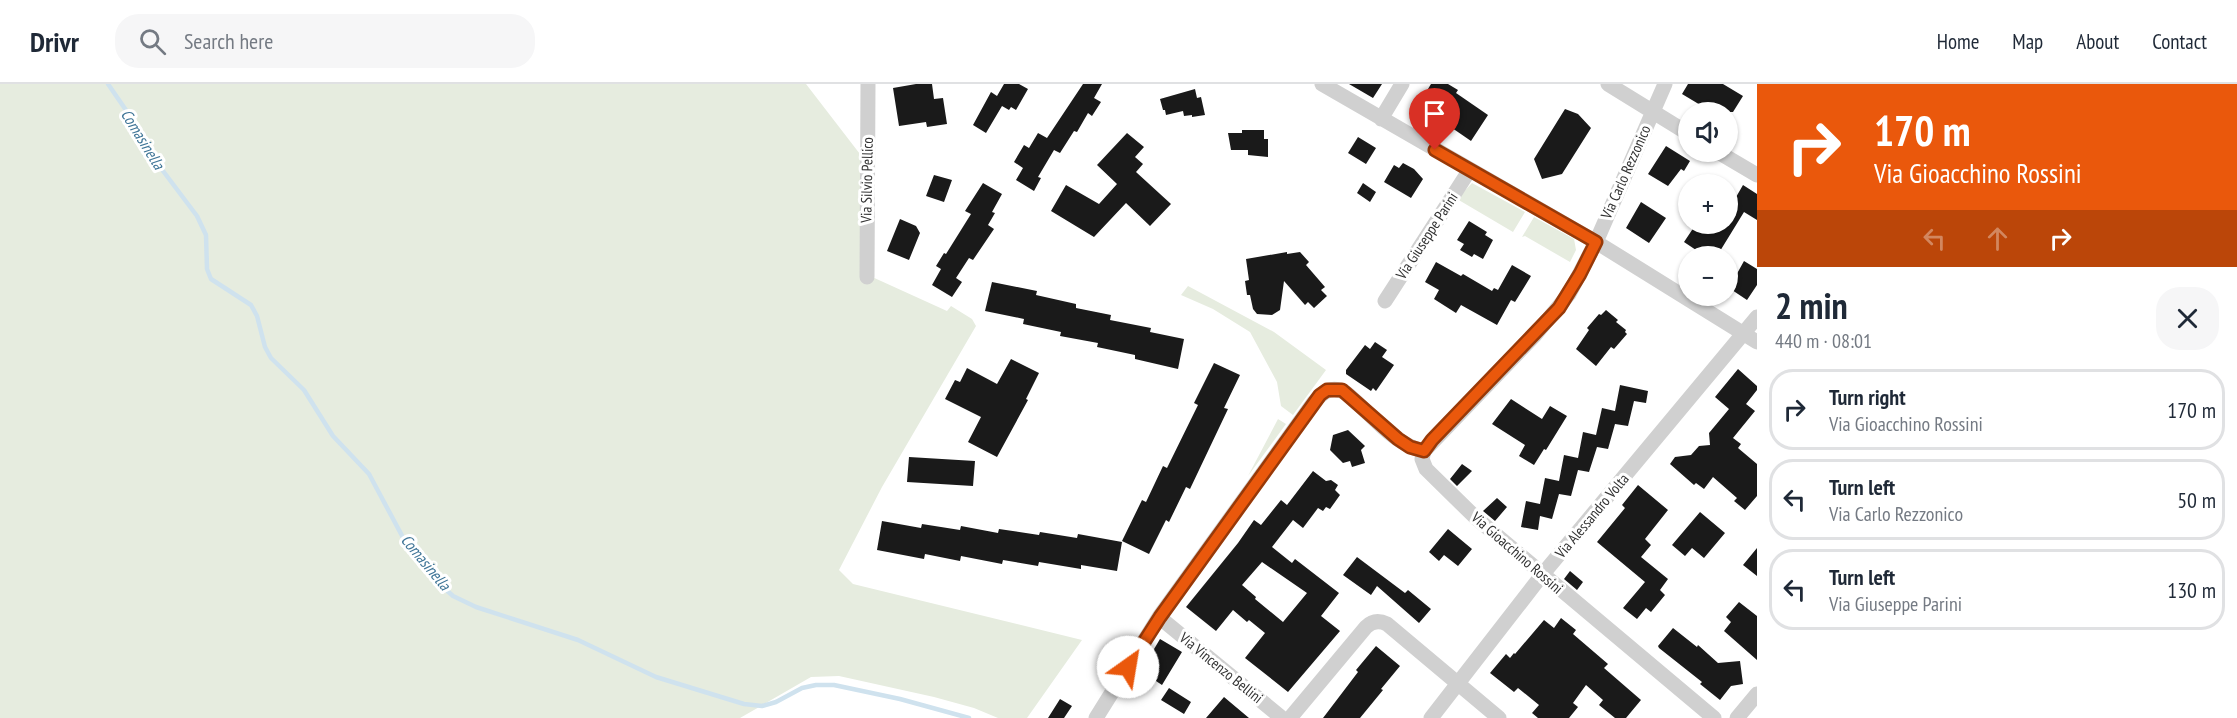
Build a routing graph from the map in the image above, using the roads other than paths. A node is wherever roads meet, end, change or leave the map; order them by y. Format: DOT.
graph roads {
  1 [pos="868,84"];
  2 [pos="1322,84"];
  3 [pos="1402,84"];
  4 [pos="1608,84"];
  5 [pos="1665,84"];
  6 [pos="1653,111"];
  7 [pos="1381,119"];
  8 [pos="1678,127"];
  9 [pos="1735,162"];
  10 [pos="1469,171"];
  11 [pos="1757,175"];
  12 [pos="1596,242"];
  13 [pos="867,276"];
  14 [pos="1385,301"];
  15 [pos="1757,317"];
  16 [pos="1743,334"];
  17 [pos="1757,342"];
  18 [pos="1424,451"];
  19 [pos="1542,575"];
  20 [pos="1160,617"];
  21 [pos="1459,684"];
  22 [pos="1757,694"];
  23 [pos="1096,718"];
  24 [pos="1282,718"];
  25 [pos="1290,718"];
  26 [pos="1431,718"];
  27 [pos="1499,718"];
  28 [pos="1714,718"];
  29 [pos="1737,718"];
  1 -- 13 [label="street, Via Silvio Pellico"];
  2 -- 7 [label="street"];
  3 -- 7 [label="street"];
  4 -- 6 [label="street"];
  5 -- 6 [label="street, Via Carlo Rezzonico"];
  6 -- 8 [label="street"];
  6 -- 12 [label="street, Via Carlo Rezzonico"];
  7 -- 10 [label="street"];
  9 -- 11 [label="street"];
  10 -- 12 [label="street"];
  10 -- 14 [label="street, Via Giuseppe Parini"];
  12 -- 16 [label="street"];
  12 -- 18 [label="street, Via Carlo Rezzonico"];
  15 -- 16 [label="street, Via Alessandro Volta"];
  16 -- 17 [label="street"];
  16 -- 19 [label="street, Via Alessandro Volta"];
  18 -- 19 [label="street, Via Gioacchino Rossini"];
  18 -- 20 [label="street"];
  19 -- 21 [label="street, Via Alessandro Volta"];
  19 -- 28 [label="street, Via Gioacchino Rossini"];
  20 -- 23 [label="street"];
  20 -- 24 [label="street, Via Vincenzo Bellini"];
  21 -- 25 [label="street"];
  21 -- 26 [label="street, Via Alessandro Volta"];
  21 -- 27 [label="street"];
  22 -- 29 [label="street"];
}
